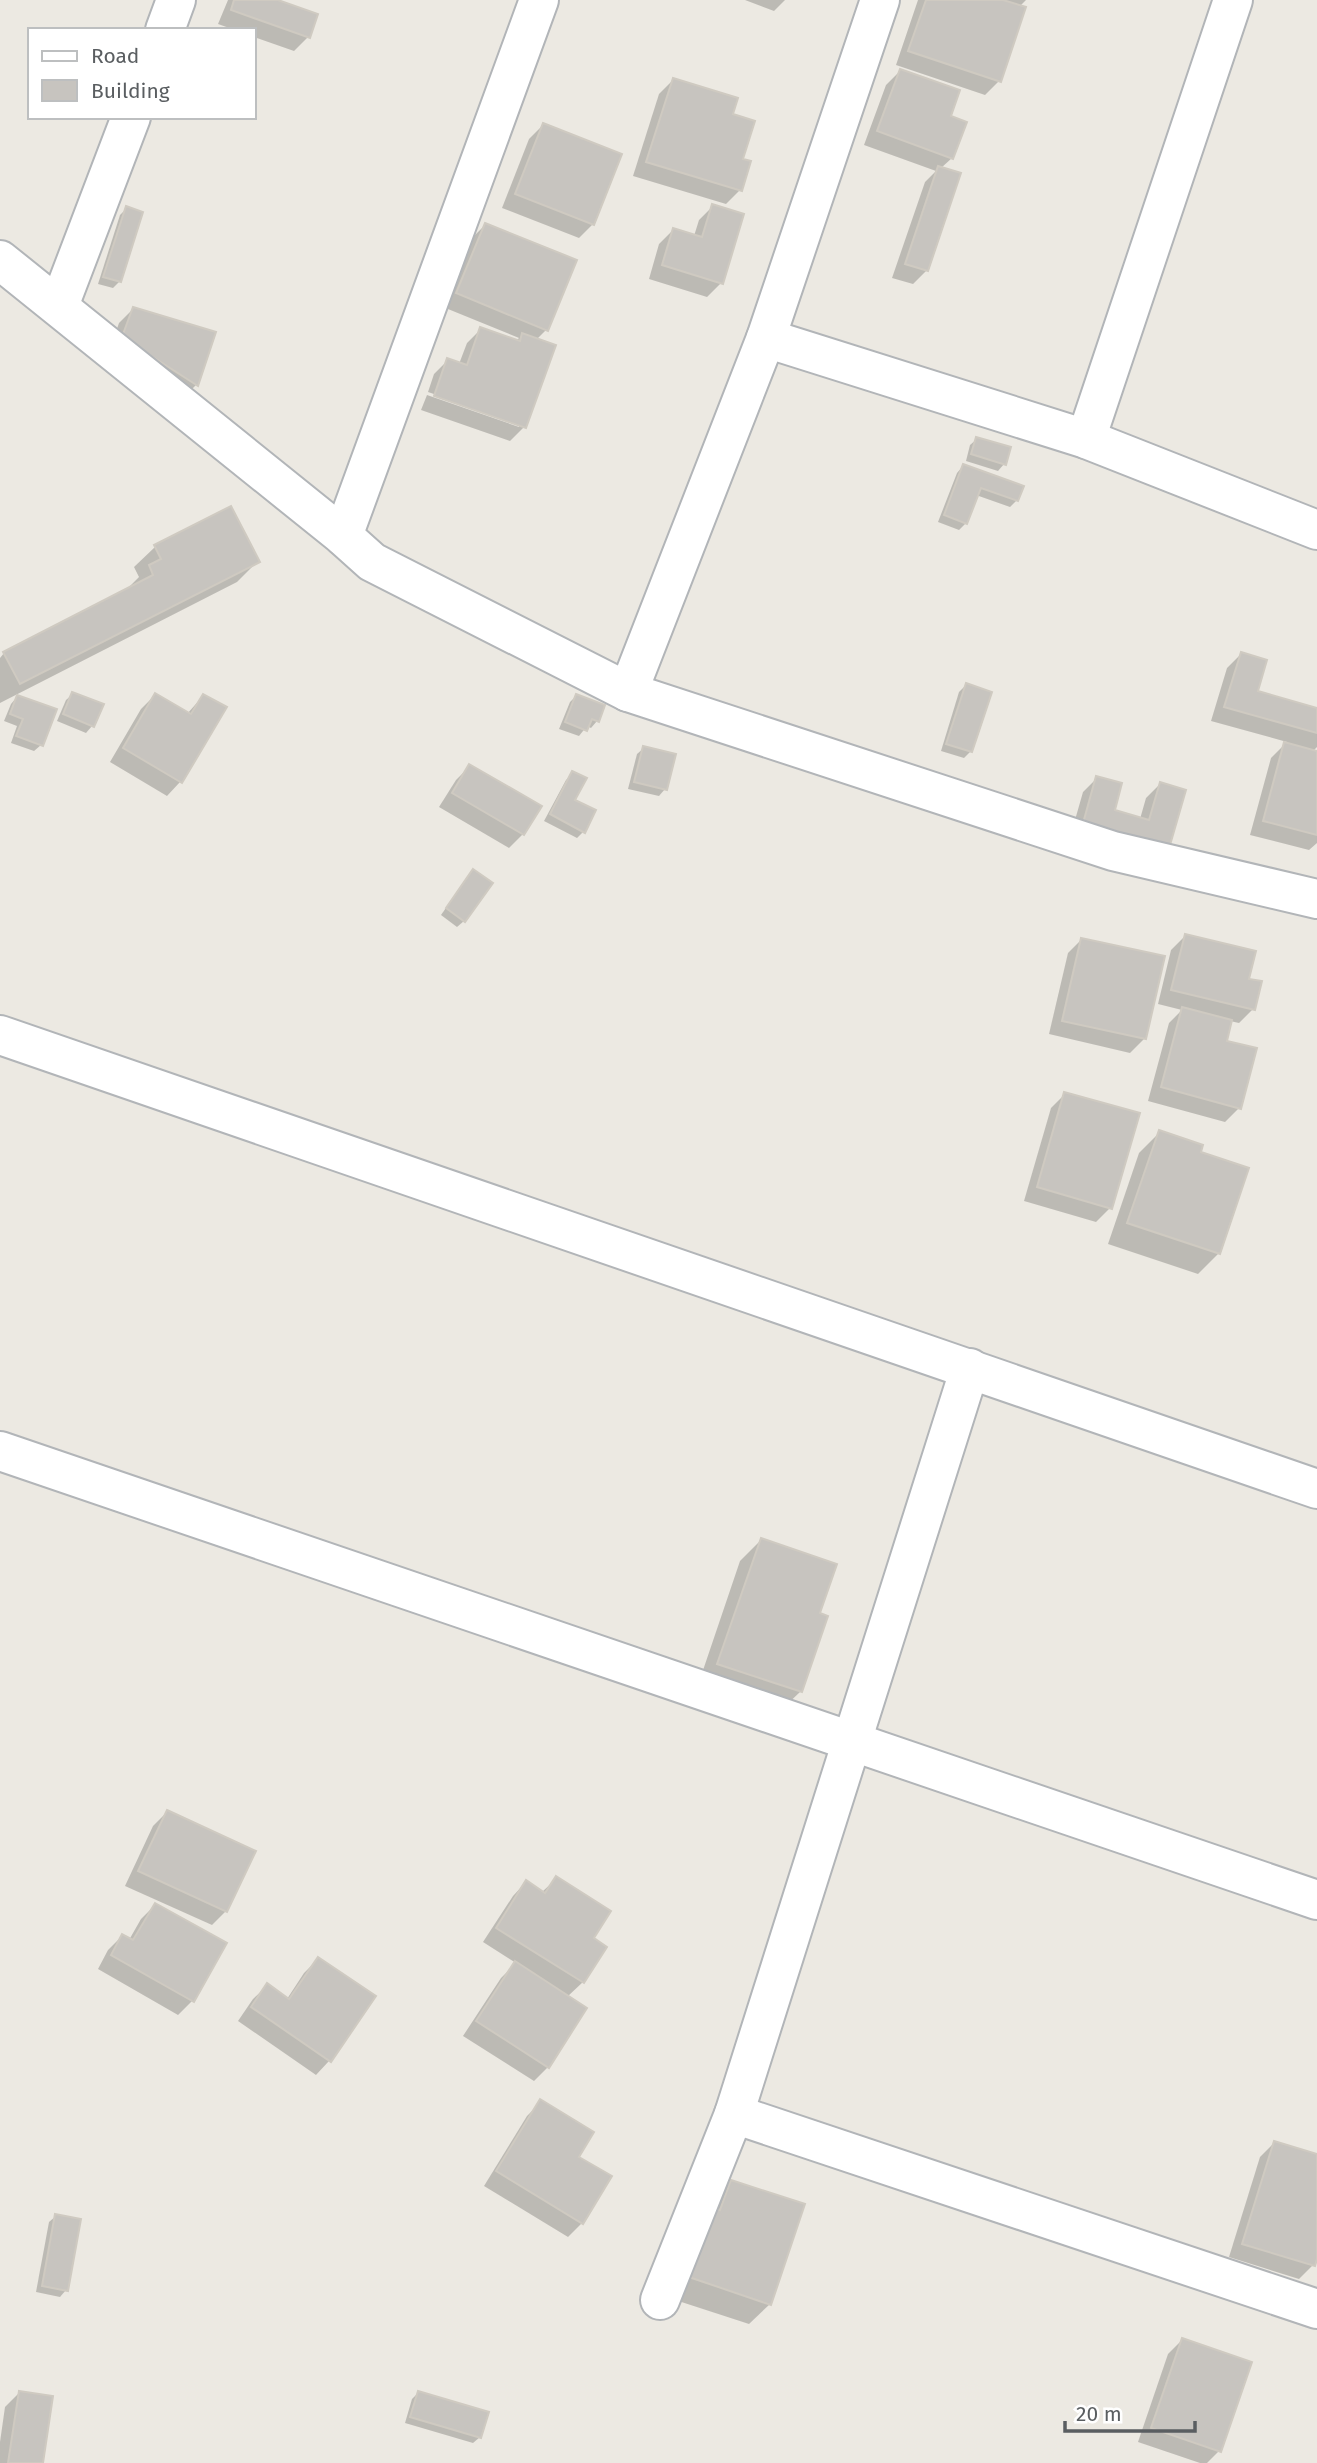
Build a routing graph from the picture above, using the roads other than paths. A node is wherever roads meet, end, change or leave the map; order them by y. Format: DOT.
graph roads {
  1 [pos="176,0"];
  2 [pos="538,0"];
  3 [pos="880,0"];
  4 [pos="1233,0"];
  5 [pos="166,28"];
  6 [pos="130,119"];
  7 [pos="0,260"];
  8 [pos="59,306"];
  9 [pos="766,338"];
  10 [pos="1086,439"];
  11 [pos="1317,530"];
  12 [pos="343,536"];
  13 [pos="628,692"];
  14 [pos="1317,899"];
  15 [pos="0,1035"];
  16 [pos="970,1368"];
  17 [pos="0,1451"];
  18 [pos="1317,1489"];
  19 [pos="852,1741"];
  20 [pos="1317,1900"];
  21 [pos="734,2114"];
  22 [pos="660,2300"];
  23 [pos="1317,2309"];
  1 -- 5 [label="street"];
  2 -- 12 [label="street"];
  3 -- 9 [label="street"];
  4 -- 10 [label="street"];
  6 -- 8 [label="street"];
  7 -- 8 [label="street"];
  8 -- 12 [label="street"];
  9 -- 10 [label="street"];
  9 -- 13 [label="street"];
  10 -- 11 [label="street"];
  12 -- 13 [label="street"];
  13 -- 14 [label="street"];
  15 -- 16 [label="street"];
  16 -- 18 [label="street"];
  16 -- 19 [label="street"];
  17 -- 19 [label="street"];
  19 -- 20 [label="street"];
  19 -- 21 [label="street"];
  21 -- 22 [label="street"];
  21 -- 23 [label="street"];
}
